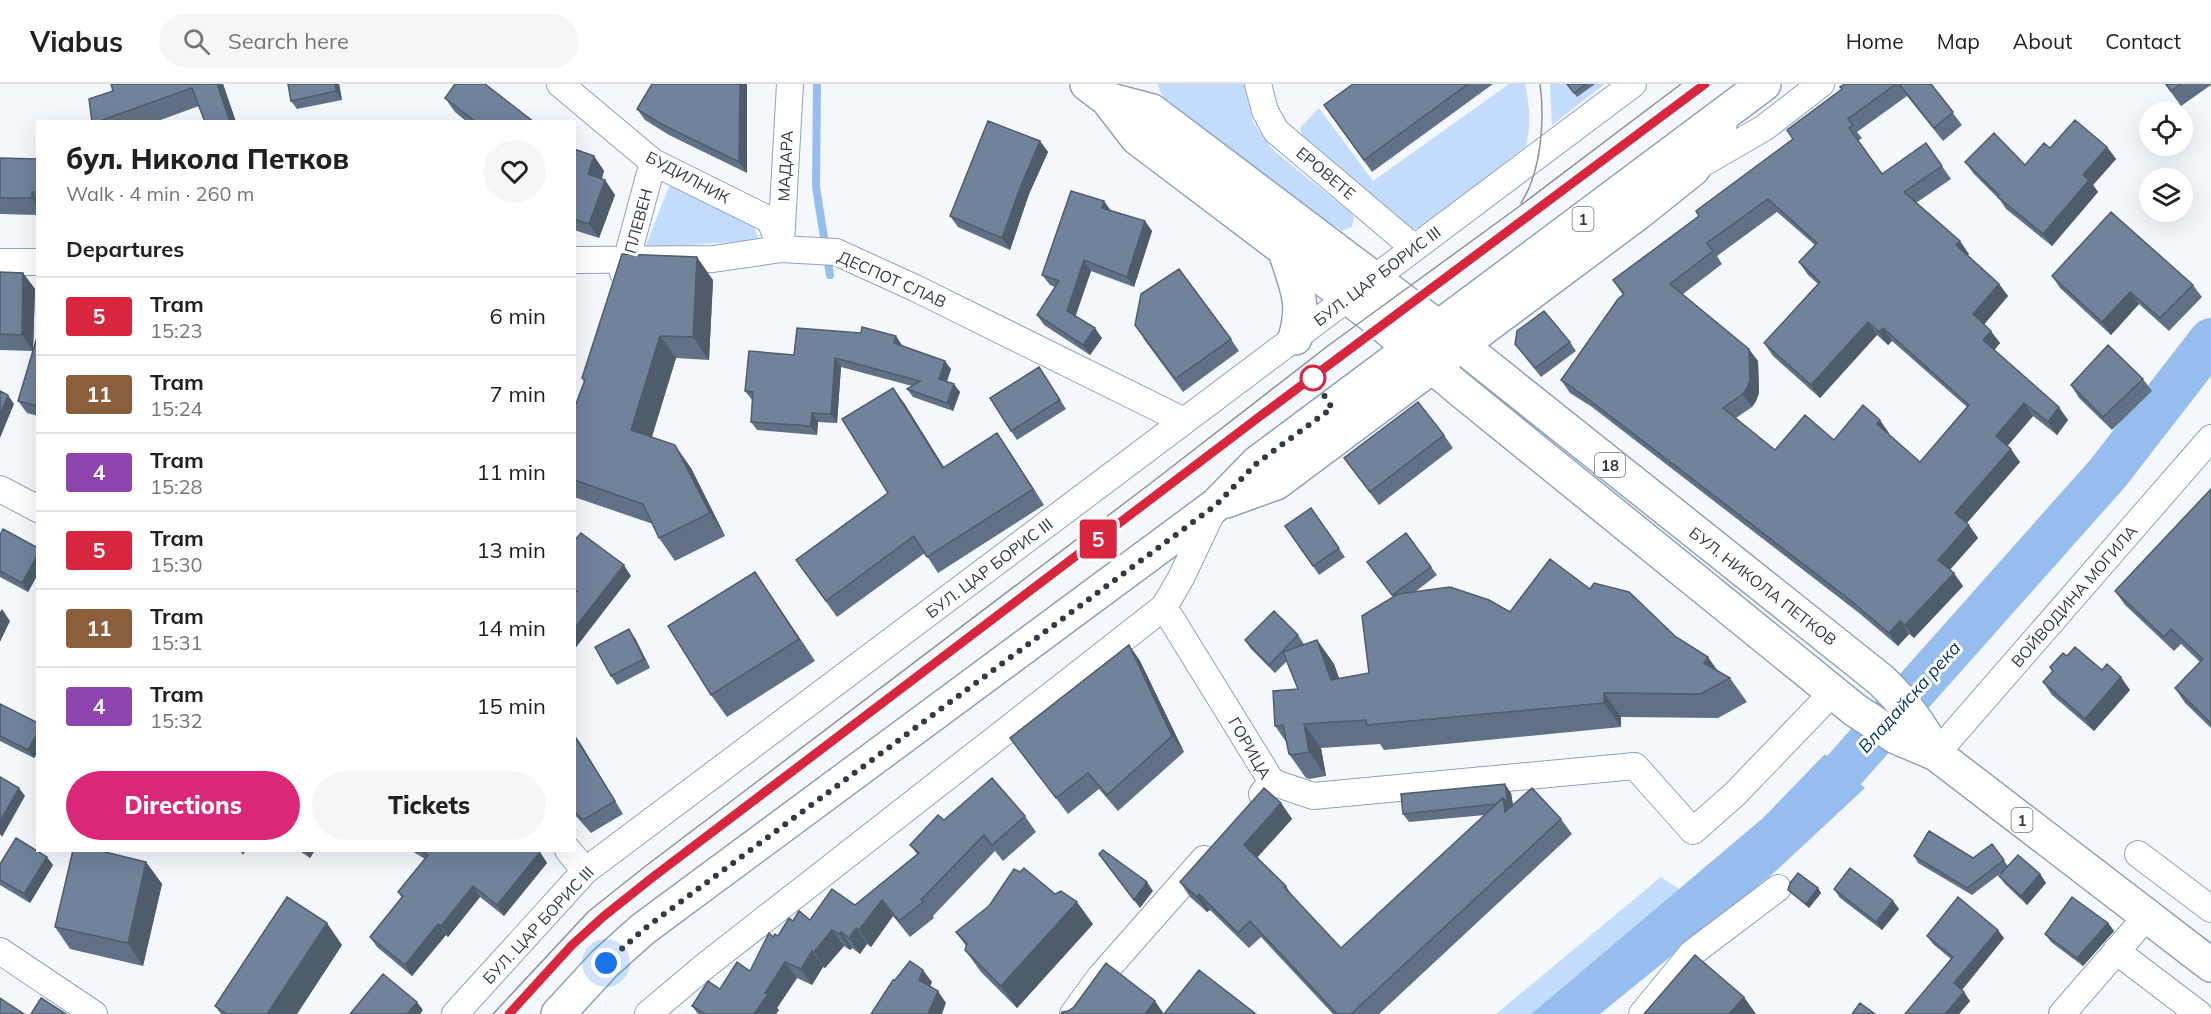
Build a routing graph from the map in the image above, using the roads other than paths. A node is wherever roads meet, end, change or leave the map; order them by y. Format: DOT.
graph roads {
  1 [pos="560,84"];
  2 [pos="790,84"];
  3 [pos="1258,84"];
  4 [pos="1633,84"];
  5 [pos="1764,84"];
  6 [pos="1821,84"];
  7 [pos="1097,92"];
  8 [pos="1728,112"];
  9 [pos="653,162"];
  10 [pos="1693,169"];
  11 [pos="1414,248"];
  12 [pos="781,249"];
  13 [pos="1285,251"];
  14 [pos="576,260"];
  15 [pos="628,260"];
  16 [pos="0,262"];
  17 [pos="36,262"];
  18 [pos="1374,278"];
  19 [pos="616,293"];
  20 [pos="1347,297"];
  21 [pos="1449,336"];
  22 [pos="1295,339"];
  23 [pos="1423,357"];
  24 [pos="1184,421"];
  25 [pos="2211,438"];
  26 [pos="0,489"];
  27 [pos="1216,505"];
  28 [pos="36,508"];
  29 [pos="1164,607"];
  30 [pos="1844,701"];
  31 [pos="1923,743"];
  32 [pos="1272,782"];
  33 [pos="1249,808"];
  34 [pos="1218,844"];
  35 [pos="570,852"];
  36 [pos="2138,854"];
  37 [pos="585,871"];
  38 [pos="1778,888"];
  39 [pos="2211,909"];
  40 [pos="2147,916"];
  41 [pos="0,951"];
  42 [pos="2116,951"];
  43 [pos="2211,965"];
  44 [pos="94,1014"];
  45 [pos="455,1014"];
  46 [pos="558,1014"];
  47 [pos="648,1014"];
  48 [pos="1073,1014"];
  49 [pos="1642,1014"];
  50 [pos="2062,1014"];
  51 [pos="2198,1014"];
  1 -- 9 [label="street, БУДИЛНИК"];
  2 -- 12 [label="street, МАДАРА"];
  3 -- 11 [label="street, ЕРОВЕТЕ"];
  4 -- 11 [label="street, БУЛ. ЦАР БОРИС III"];
  5 -- 8 [label="main road, 1"];
  6 -- 10 [label="street"];
  7 -- 13 [label="main road, БУЛ. НИКОЛА ПЕТКОВ"];
  7 -- 18 [label="main road, БУЛ. НИКОЛА ПЕТКОВ"];
  8 -- 10 [label="main road, 1"];
  8 -- 21 [label="main road, 1"];
  9 -- 12 [label="street, БУДИЛНИК"];
  9 -- 15 [label="street, ПЛЕВЕН"];
  10 -- 21 [label="main road, 1"];
  11 -- 18 [label="street, БУЛ. ЦАР БОРИС III"];
  12 -- 15 [label="street, ДЕСПОТ СЛАВ"];
  12 -- 24 [label="street, ДЕСПОТ СЛАВ"];
  13 -- 20 [label="main road, БУЛ. НИКОЛА ПЕТКОВ"];
  13 -- 22 [label="main road"];
  14 -- 15 [label="street, ДЕСПОТ СЛАВ"];
  15 -- 19 [label="street, ПЛЕВЕН"];
  16 -- 17 [label="street"];
  18 -- 20 [label="street, БУЛ. ЦАР БОРИС III"];
  18 -- 21 [label="main road, БУЛ. НИКОЛА ПЕТКОВ"];
  20 -- 22 [label="street, БУЛ. ЦАР БОРИС III"];
  20 -- 23 [label="main road, БУЛ. НИКОЛА ПЕТКОВ"];
  21 -- 23 [label="main road, 1"];
  21 -- 31 [label="main road, БУЛ. НИКОЛА ПЕТКОВ / 18"];
  22 -- 24 [label="street, БУЛ. ЦАР БОРИС III"];
  23 -- 27 [label="main road"];
  23 -- 30 [label="main road, БУЛ. НИКОЛА ПЕТКОВ / 18"];
  24 -- 37 [label="street, БУЛ. ЦАР БОРИС III"];
  25 -- 31 [label="street, ВОЙВОДИНА МОГИЛА"];
  26 -- 28 [label="street"];
  27 -- 29 [label="street"];
  27 -- 46 [label="main road"];
  29 -- 32 [label="street, ГОРИЦА"];
  29 -- 47 [label="street"];
  30 -- 31 [label="main road, БУЛ. НИКОЛА ПЕТКОВ / 18"];
  30 -- 32 [label="street"];
  31 -- 40 [label="main road, БУЛ. НИКОЛА ПЕТКОВ / 1"];
  32 -- 33 [label="street, ГОРИЦА"];
  34 -- 48 [label="street"];
  35 -- 37 [label="street"];
  36 -- 39 [label="street"];
  37 -- 45 [label="street, БУЛ. ЦАР БОРИС III"];
  38 -- 49 [label="street"];
  40 -- 42 [label="street"];
  40 -- 43 [label="main road, БУЛ. НИКОЛА ПЕТКОВ"];
  41 -- 44 [label="street"];
  42 -- 50 [label="street"];
  42 -- 51 [label="street"];
}
